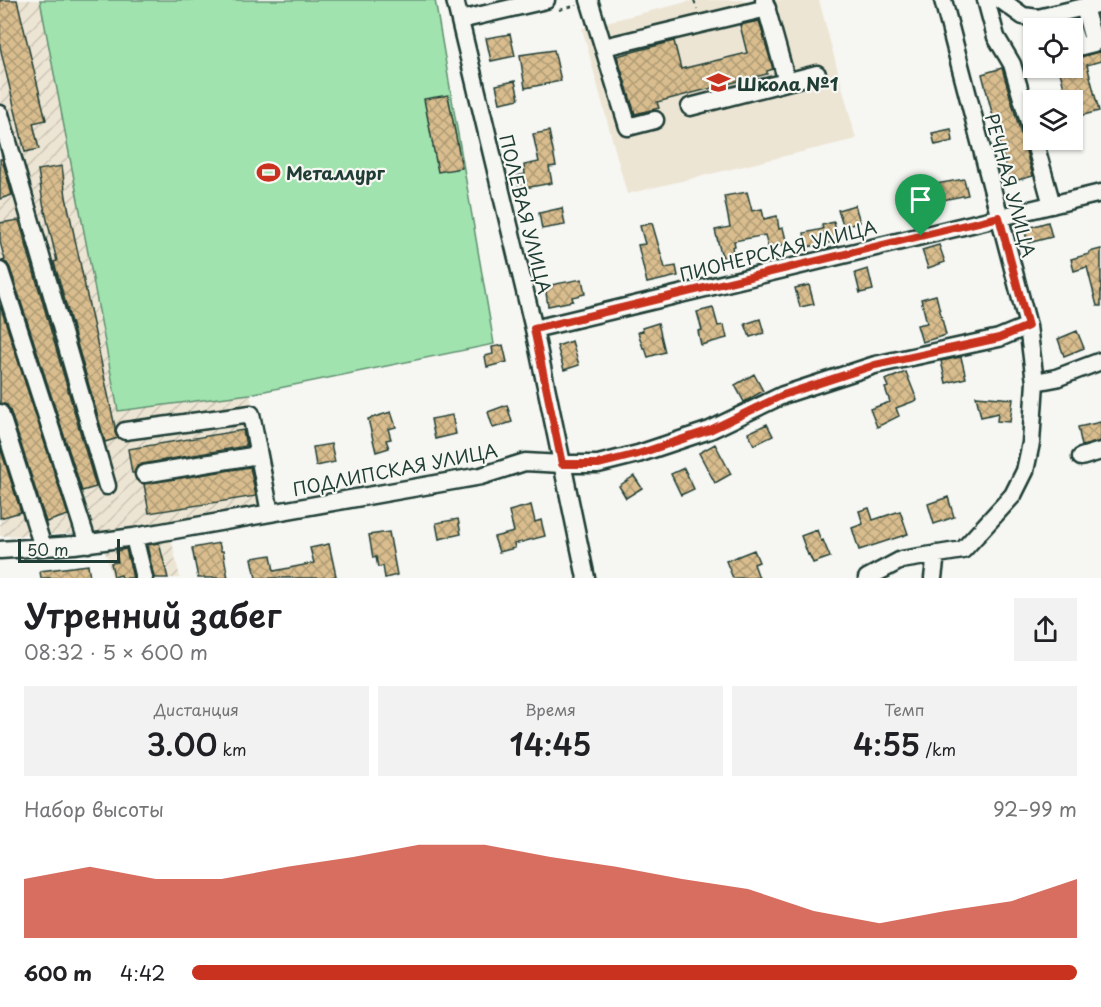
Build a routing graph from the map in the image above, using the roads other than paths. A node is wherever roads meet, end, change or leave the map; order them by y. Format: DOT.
graph roads {
  1 [pos="455,0"];
  2 [pos="546,0"];
  3 [pos="589,0"];
  4 [pos="943,0"];
  5 [pos="986,0"];
  6 [pos="1001,0"];
  7 [pos="766,4"];
  8 [pos="1093,5"];
  9 [pos="1067,11"];
  10 [pos="1069,18"];
  11 [pos="460,20"];
  12 [pos="1083,46"];
  13 [pos="604,47"];
  14 [pos="817,74"];
  15 [pos="787,82"];
  16 [pos="1023,102"];
  17 [pos="690,107"];
  18 [pos="0,114"];
  19 [pos="655,120"];
  20 [pos="1037,150"];
  21 [pos="1101,193"];
  22 [pos="1052,204"];
  23 [pos="999,217"];
  24 [pos="0,271"];
  25 [pos="1028,326"];
  26 [pos="534,329"];
  27 [pos="1101,361"];
  28 [pos="1035,382"];
  29 [pos="0,413"];
  30 [pos="125,431"];
  31 [pos="1101,451"];
  32 [pos="258,455"];
  33 [pos="1081,457"];
  34 [pos="562,464"];
  35 [pos="144,474"];
  36 [pos="107,486"];
  37 [pos="270,513"];
  38 [pos="134,537"];
  39 [pos="88,544"];
  40 [pos="43,547"];
  41 [pos="0,550"];
  42 [pos="936,554"];
  43 [pos="144,578"];
  44 [pos="586,578"];
  45 [pos="867,578"];
  46 [pos="933,578"];
  1 -- 11 [label="street, ПОЛЕВАЯ УЛИЦА"];
  2 -- 11 [label="street"];
  3 -- 13 [label="street"];
  4 -- 23 [label="street, РЕЧНАЯ УЛИЦА"];
  5 -- 16 [label="street"];
  6 -- 9 [label="street"];
  7 -- 13 [label="street"];
  7 -- 15 [label="street"];
  8 -- 9 [label="street"];
  8 -- 12 [label="street"];
  9 -- 10 [label="street"];
  11 -- 26 [label="street, ПОЛЕВАЯ УЛИЦА"];
  13 -- 19 [label="street"];
  14 -- 15 [label="street"];
  15 -- 17 [label="street"];
  18 -- 36 [label="street"];
  20 -- 22 [label="street"];
  21 -- 22 [label="street, ПИОНЕРСКАЯ УЛИЦА"];
  22 -- 23 [label="street, ПИОНЕРСКАЯ УЛИЦА"];
  23 -- 25 [label="street, РЕЧНАЯ УЛИЦА"];
  23 -- 26 [label="street, ПИОНЕРСКАЯ УЛИЦА"];
  24 -- 39 [label="street"];
  25 -- 28 [label="street, РЕЧНАЯ УЛИЦА"];
  25 -- 34 [label="street, ПОДЛИПСКАЯ УЛИЦА"];
  26 -- 34 [label="street, ПОЛЕВАЯ УЛИЦА"];
  27 -- 28 [label="street"];
  28 -- 42 [label="street, РЕЧНАЯ УЛИЦА"];
  29 -- 40 [label="street"];
  30 -- 32 [label="street"];
  31 -- 33 [label="street"];
  32 -- 35 [label="street"];
  32 -- 37 [label="street"];
  34 -- 37 [label="street, ПОДЛИПСКАЯ УЛИЦА"];
  34 -- 44 [label="street, ПОЛЕВАЯ УЛИЦА"];
  37 -- 38 [label="street, ПОДЛИПСКАЯ УЛИЦА"];
  38 -- 39 [label="street, ПОДЛИПСКАЯ УЛИЦА"];
  38 -- 43 [label="street"];
  39 -- 40 [label="street, ПОДЛИПСКАЯ УЛИЦА"];
  40 -- 41 [label="street, ПОДЛИПСКАЯ УЛИЦА"];
  42 -- 45 [label="street, РЕЧНАЯ УЛИЦА"];
  42 -- 46 [label="street"];
}
